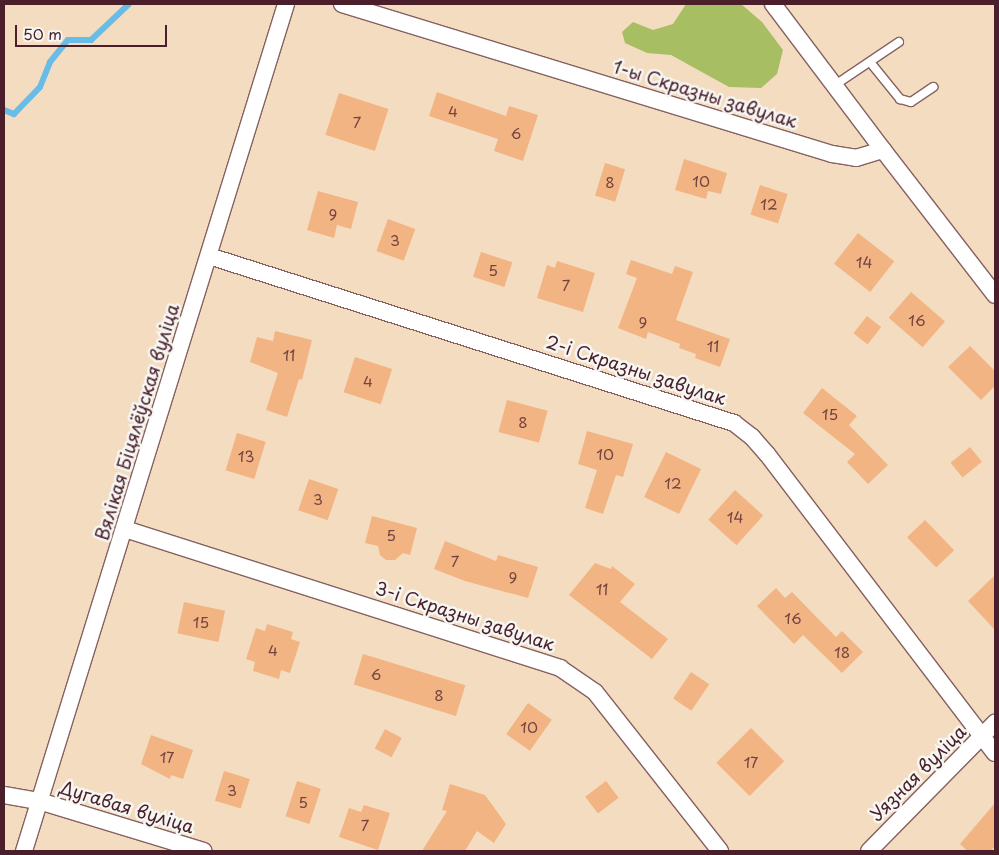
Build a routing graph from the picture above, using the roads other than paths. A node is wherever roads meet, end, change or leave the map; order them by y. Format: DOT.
graph roads {
  1 [pos="286,4"];
  2 [pos="342,4"];
  3 [pos="773,4"];
  4 [pos="899,42"];
  5 [pos="870,62"];
  6 [pos="835,85"];
  7 [pos="933,87"];
  8 [pos="883,150"];
  9 [pos="209,256"];
  10 [pos="995,295"];
  11 [pos="125,529"];
  12 [pos="995,724"];
  13 [pos="982,736"];
  14 [pos="995,753"];
  15 [pos="4,795"];
  16 [pos="39,801"];
  17 [pos="24,851"];
  18 [pos="204,851"];
  19 [pos="720,851"];
  20 [pos="869,851"];
  1 -- 9 [label="street, Вялікая Біцялёўская вуліца"];
  2 -- 8 [label="street, 1-ы Скразны завулак"];
  3 -- 6 [label="street"];
  4 -- 5 [label="lane"];
  5 -- 6 [label="lane"];
  5 -- 7 [label="lane"];
  6 -- 8 [label="street"];
  8 -- 10 [label="street"];
  9 -- 11 [label="street, Вялікая Біцялёўская вуліца"];
  9 -- 13 [label="street, 2-і Скразны завулак"];
  11 -- 16 [label="street, Вялікая Біцялёўская вуліца"];
  11 -- 19 [label="street, 3-і Скразны завулак"];
  12 -- 13 [label="street, Уязная вуліца"];
  13 -- 14 [label="street, 2-і Скразны завулак"];
  13 -- 20 [label="street, Уязная вуліца"];
  15 -- 16 [label="street, Дугавая вуліца"];
  16 -- 17 [label="street, Вялікая Біцялёўская вуліца"];
  16 -- 18 [label="street, Дугавая вуліца"];
}
